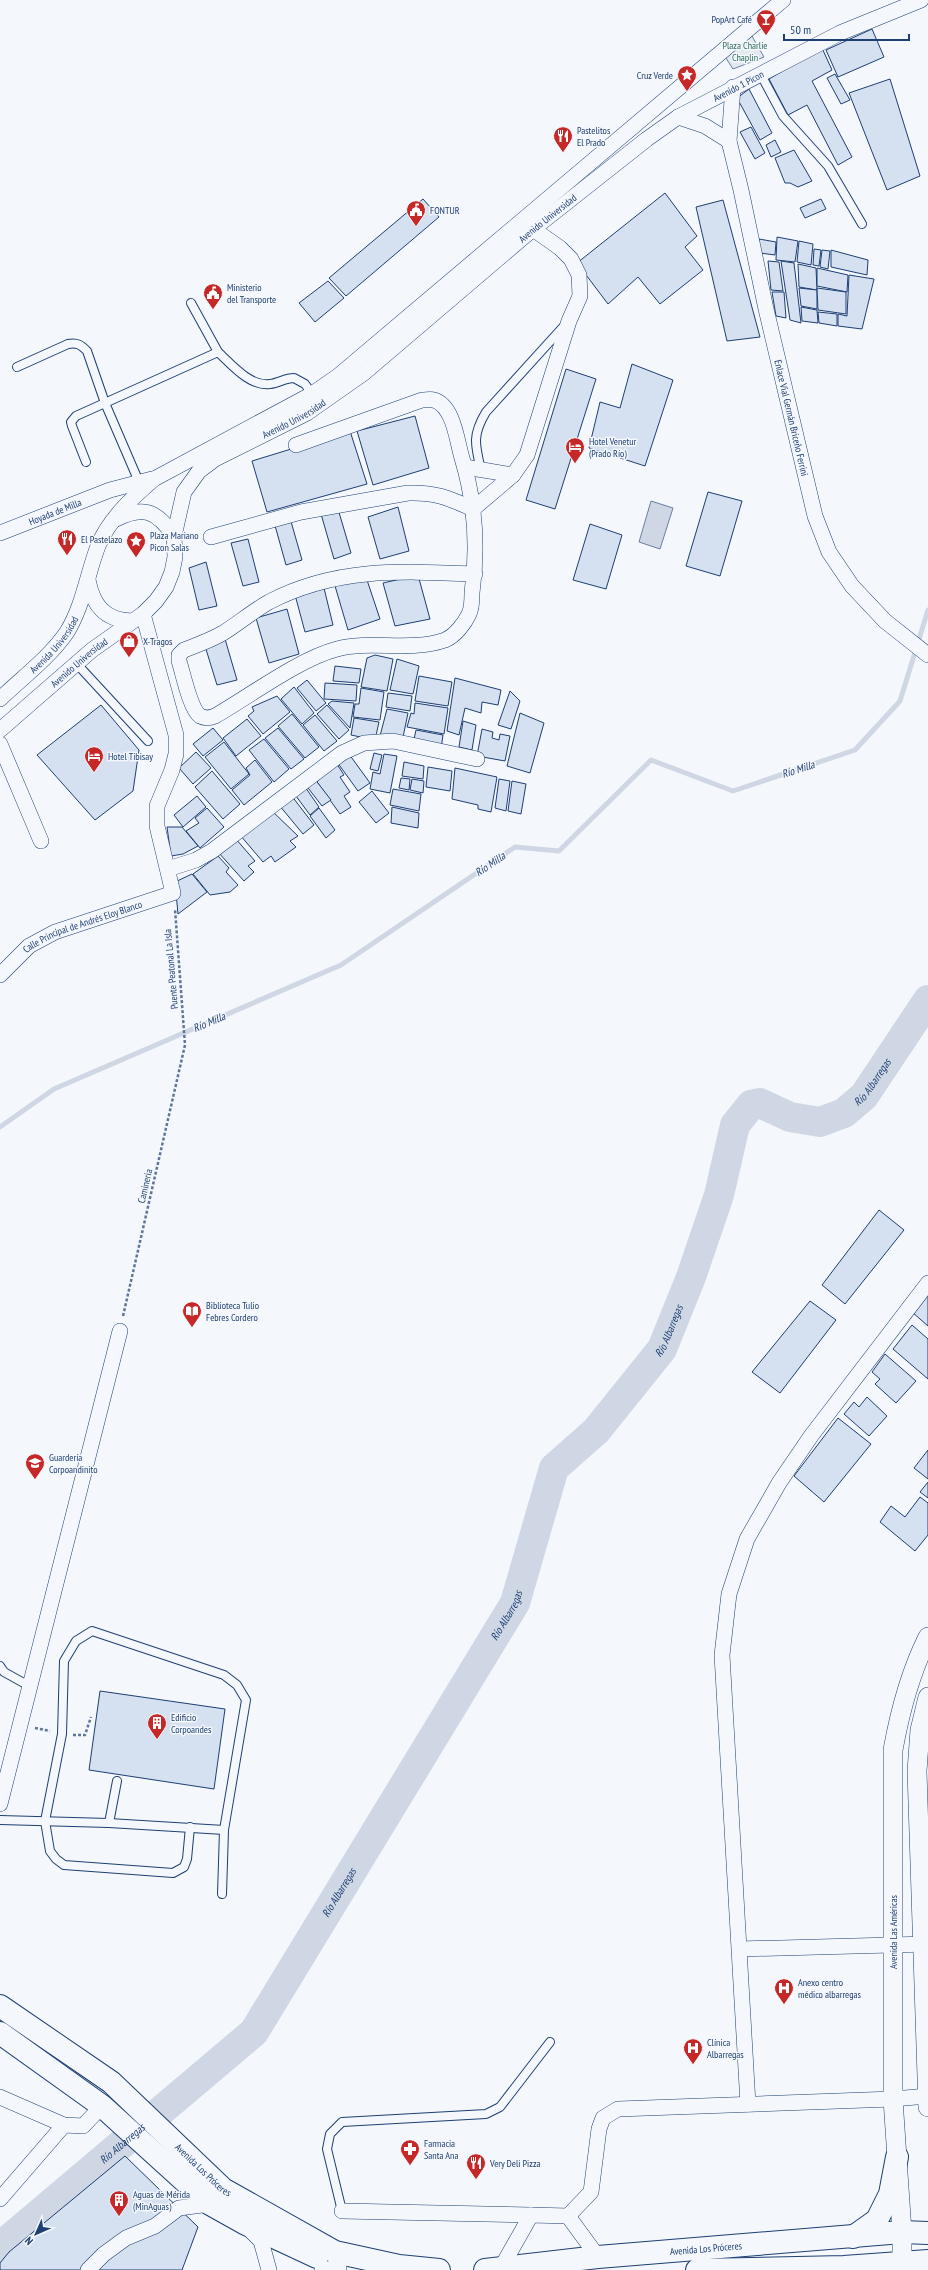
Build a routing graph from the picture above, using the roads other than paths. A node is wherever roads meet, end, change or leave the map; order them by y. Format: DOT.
graph roads {
  1 [pos="783,0"];
  2 [pos="921,0"];
  3 [pos="760,73"];
  4 [pos="733,87"];
  5 [pos="678,117"];
  6 [pos="647,139"];
  7 [pos="728,141"];
  8 [pos="862,224"];
  9 [pos="533,229"];
  10 [pos="191,303"];
  11 [pos="569,321"];
  12 [pos="218,352"];
  13 [pos="17,367"];
  14 [pos="312,394"];
  15 [pos="106,403"];
  16 [pos="296,445"];
  17 [pos="86,462"];
  18 [pos="465,467"];
  19 [pos="481,470"];
  20 [pos="513,475"];
  21 [pos="154,479"];
  22 [pos="139,482"];
  23 [pos="473,509"];
  24 [pos="115,519"];
  25 [pos="0,533"];
  26 [pos="174,536"];
  27 [pos="211,536"];
  28 [pos="475,574"];
  29 [pos="88,578"];
  30 [pos="137,617"];
  31 [pos="928,655"];
  32 [pos="76,663"];
  33 [pos="0,699"];
  34 [pos="0,730"];
  35 [pos="148,740"];
  36 [pos="0,744"];
  37 [pos="477,759"];
  38 [pos="41,840"];
  39 [pos="168,869"];
  40 [pos="0,975"];
  41 [pos="928,1283"];
  42 [pos="120,1331"];
  43 [pos="928,1637"];
  44 [pos="0,1666"];
  45 [pos="31,1687"];
  46 [pos="928,1697"];
  47 [pos="117,1781"];
  48 [pos="0,1804"];
  49 [pos="0,1820"];
  50 [pos="44,1821"];
  51 [pos="109,1823"];
  52 [pos="190,1828"];
  53 [pos="224,1830"];
  54 [pos="222,1894"];
  55 [pos="893,1944"];
  56 [pos="925,1944"];
  57 [pos="740,1949"];
  58 [pos="0,2006"];
  59 [pos="0,2033"];
  60 [pos="550,2042"];
  61 [pos="928,2096"];
  62 [pos="0,2097"];
  63 [pos="893,2099"];
  64 [pos="748,2104"];
  65 [pos="102,2106"];
  66 [pos="928,2107"];
  67 [pos="64,2125"];
  68 [pos="897,2156"];
  69 [pos="214,2198"];
  70 [pos="0,2199"];
  71 [pos="342,2211"];
  72 [pos="531,2215"];
  73 [pos="568,2216"];
  74 [pos="244,2224"];
  75 [pos="902,2232"];
  76 [pos="928,2233"];
  77 [pos="853,2237"];
  78 [pos="598,2257"];
  79 [pos="928,2261"];
  80 [pos="902,2266"];
  81 [pos="331,2268"];
  82 [pos="854,2268"];
  83 [pos="493,2269"];
  84 [pos="88,2270"];
  85 [pos="269,2270"];
  86 [pos="362,2270"];
  87 [pos="439,2270"];
  88 [pos="697,2270"];
  1 -- 14 [label="street, Avenido Universidad"];
  2 -- 3 [label="street, Avenido 1 Picon"];
  3 -- 4 [label="street, Avenido 1 Picon"];
  3 -- 8 [label="lane"];
  4 -- 5 [label="street, Avenido 1 Picon"];
  4 -- 7 [label="street"];
  5 -- 6 [label="street, Avenido 1 Picon"];
  5 -- 7 [label="street"];
  6 -- 9 [label="street, Avenido Universidad"];
  7 -- 31 [label="street, Enlace Vial Germán Briceño Ferrini"];
  9 -- 11 [label="street"];
  9 -- 26 [label="street, Avenido Universidad"];
  10 -- 12 [label="lane"];
  11 -- 19 [label="lane"];
  11 -- 20 [label="street"];
  12 -- 14 [label="lane"];
  12 -- 15 [label="lane"];
  13 -- 15 [label="lane"];
  14 -- 21 [label="street, Avenido Universidad"];
  15 -- 17 [label="lane"];
  15 -- 22 [label="lane"];
  16 -- 18 [label="street"];
  18 -- 19 [label="street"];
  18 -- 23 [label="street"];
  19 -- 20 [label="street"];
  20 -- 23 [label="street"];
  21 -- 22 [label="street, Hoyada de Milla"];
  21 -- 24 [label="street, Avenido Universidad"];
  22 -- 25 [label="street, Hoyada de Milla"];
  23 -- 27 [label="street"];
  23 -- 28 [label="street"];
  24 -- 26 [label="street"];
  24 -- 29 [label="street, Avenido Universidad"];
  26 -- 30 [label="street, Avenido Universidad"];
  28 -- 28 [label="street"];
  29 -- 30 [label="street"];
  29 -- 33 [label="street, Avenida Universidad"];
  30 -- 32 [label="street, Avenido Universidad"];
  30 -- 39 [label="street"];
  32 -- 34 [label="street, Avenido Universidad"];
  32 -- 35 [label="lane"];
  36 -- 38 [label="street"];
  37 -- 39 [label="street"];
  39 -- 40 [label="street, Calle Principal de Andrés Eloy Blanco"];
  41 -- 57 [label="street"];
  42 -- 45 [label="street"];
  43 -- 55 [label="street, Avenida Las Américas"];
  44 -- 45 [label="lane"];
  45 -- 48 [label="street"];
  46 -- 56 [label="street"];
  47 -- 51 [label="lane"];
  49 -- 50 [label="lane"];
  50 -- 51 [label="lane"];
  50 -- 52 [label="lane"];
  50 -- 53 [label="lane"];
  51 -- 52 [label="lane"];
  52 -- 53 [label="lane"];
  53 -- 54 [label="lane"];
  55 -- 56 [label="street"];
  55 -- 57 [label="street"];
  55 -- 63 [label="street, Avenida Las Américas"];
  56 -- 61 [label="street"];
  57 -- 64 [label="street"];
  58 -- 69 [label="highway, Avenida Los Próceres"];
  59 -- 65 [label="highway, Avenida Los Próceres"];
  60 -- 71 [label="lane"];
  61 -- 63 [label="street"];
  61 -- 66 [label="street"];
  62 -- 67 [label="street"];
  63 -- 64 [label="street"];
  63 -- 68 [label="street, Avenida Las Américas"];
  64 -- 73 [label="street"];
  65 -- 67 [label="street"];
  65 -- 69 [label="highway, Avenida Los Próceres"];
  67 -- 70 [label="street"];
  68 -- 75 [label="street, Avenida Las Américas"];
  68 -- 77 [label="highway"];
  69 -- 74 [label="highway, Avenida Los Próceres"];
  69 -- 84 [label="street"];
  69 -- 87 [label="highway, Avenida Los Próceres"];
  71 -- 72 [label="street"];
  72 -- 73 [label="street"];
  72 -- 83 [label="street"];
  73 -- 78 [label="street"];
  74 -- 81 [label="highway, Avenida Los Próceres"];
  74 -- 85 [label="street"];
  75 -- 76 [label="highway, Avenida Los Próceres"];
  75 -- 77 [label="highway, Avenida Los Próceres"];
  75 -- 80 [label="street, Avenida Las Américas"];
  77 -- 78 [label="highway, Avenida Los Próceres"];
  78 -- 83 [label="highway, Avenida Los Próceres"];
  79 -- 80 [label="highway"];
  80 -- 82 [label="highway"];
  81 -- 86 [label="highway, Avenida Los Próceres"];
  82 -- 88 [label="highway"];
}
